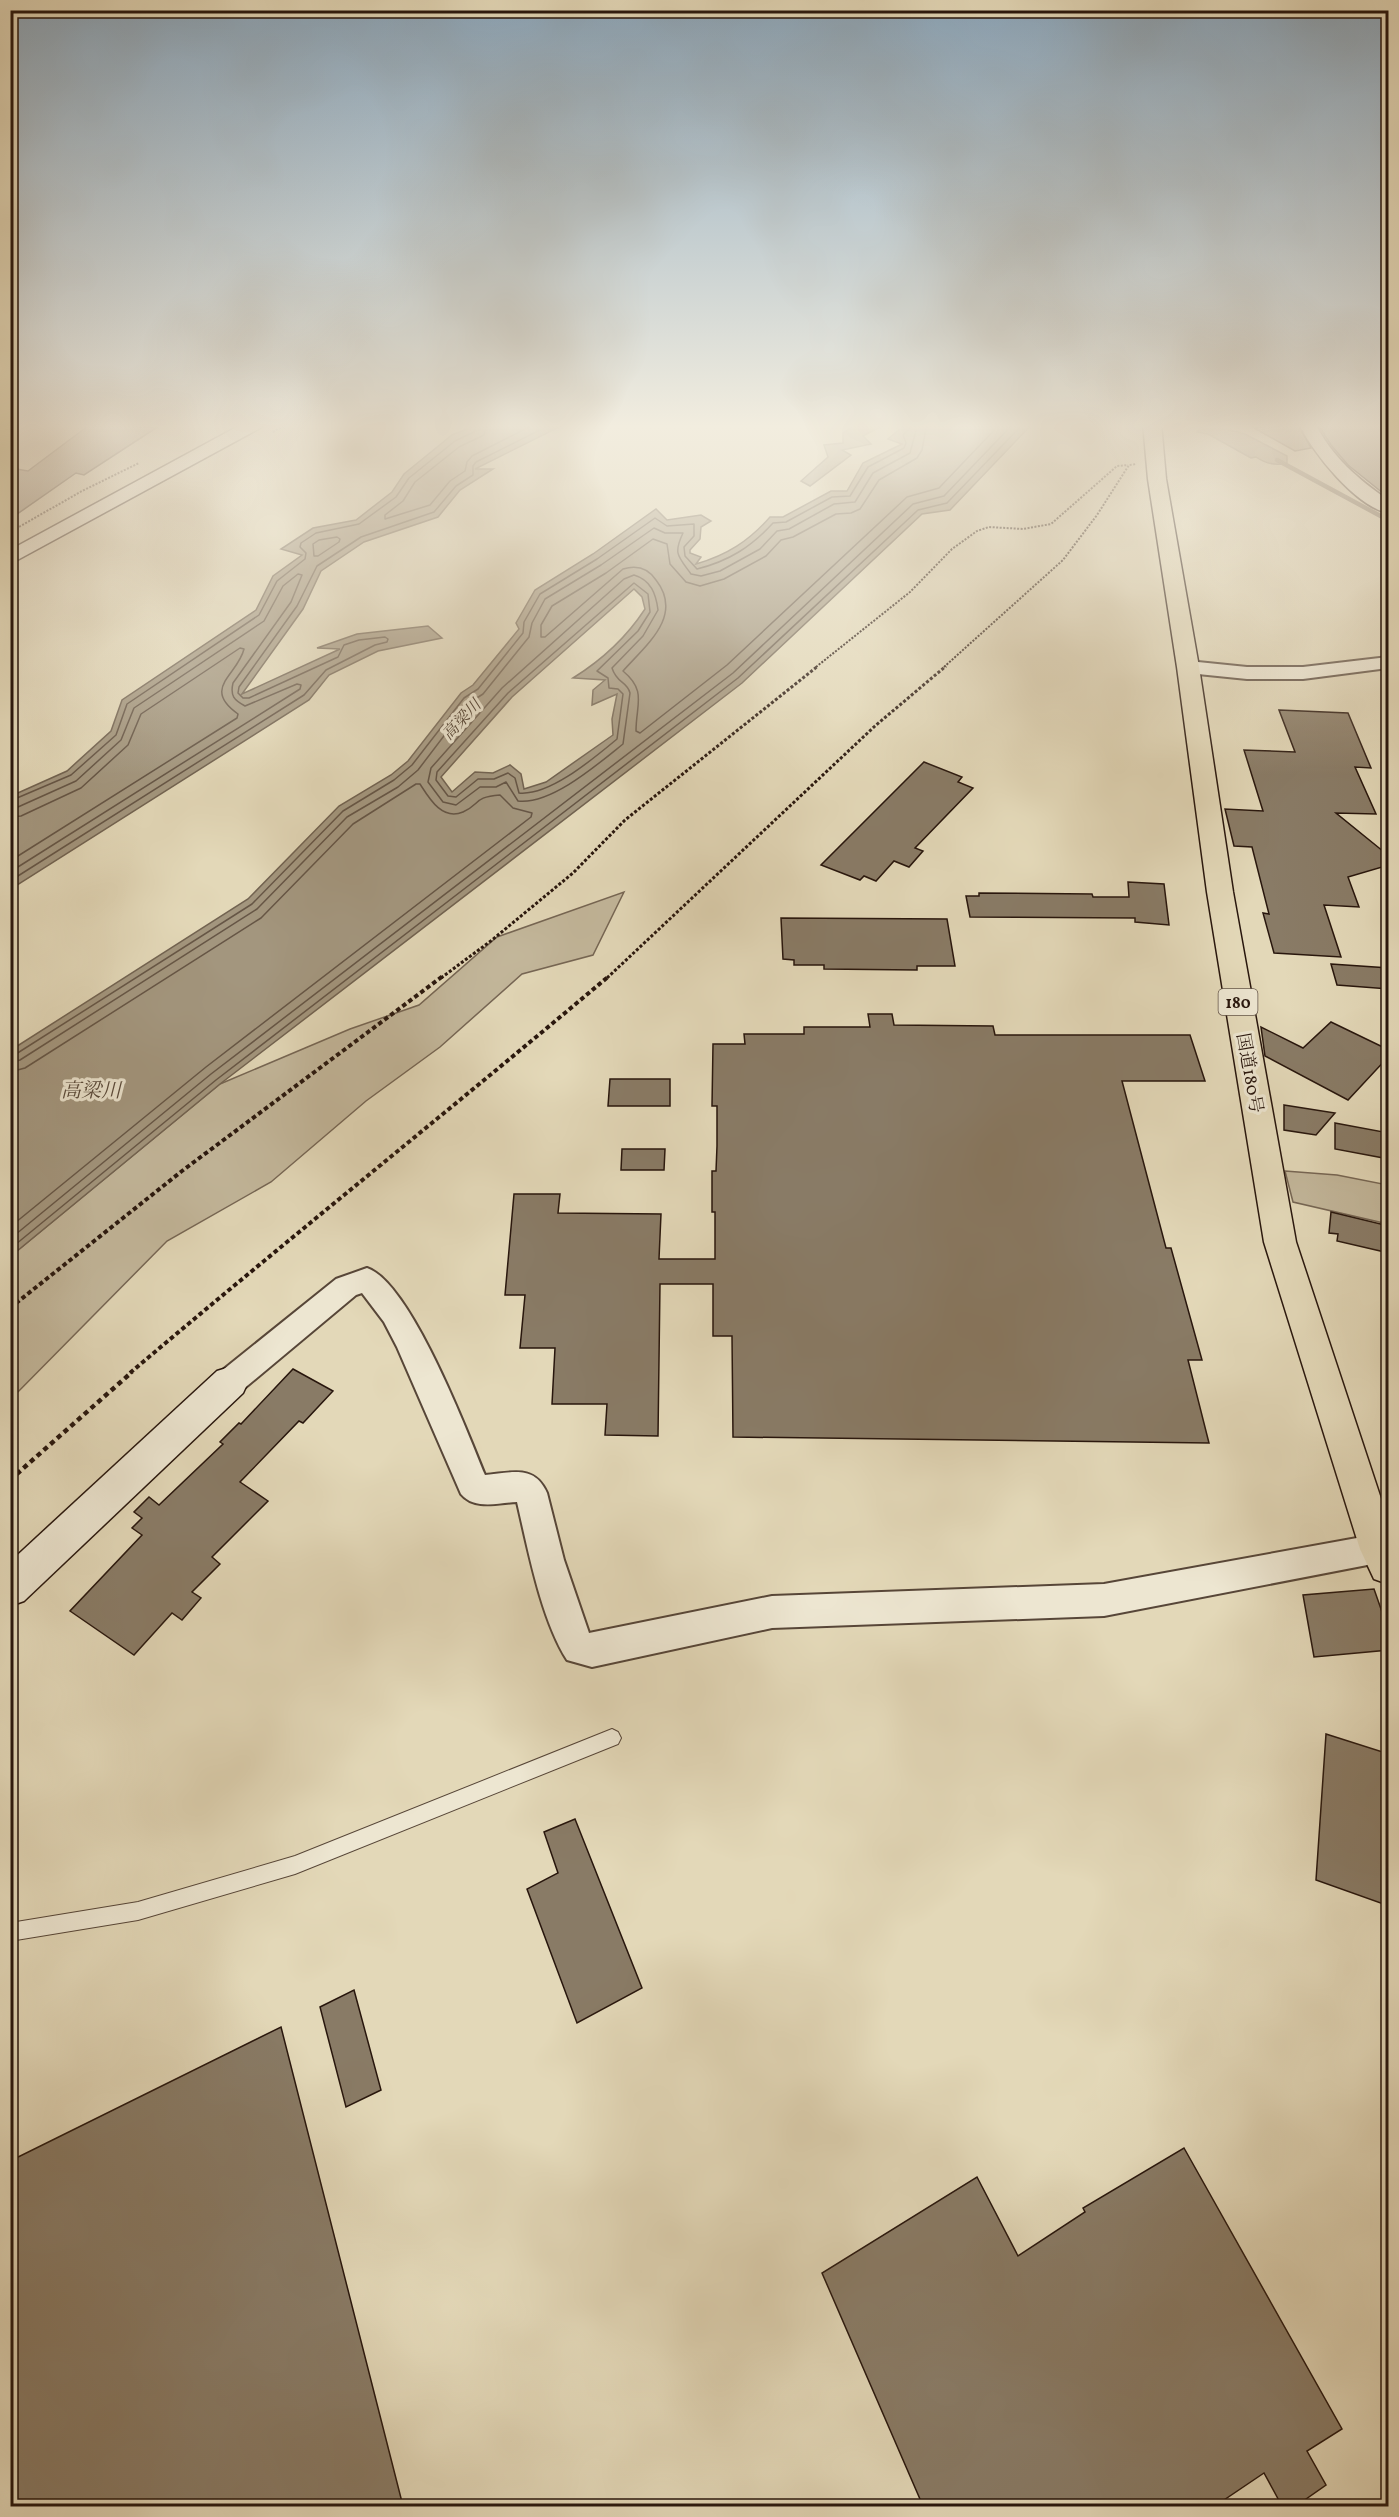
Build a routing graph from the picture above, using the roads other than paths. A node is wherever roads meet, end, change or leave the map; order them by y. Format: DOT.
graph roads {
  1 [pos="42,540"];
  2 [pos="1160,540"];
  3 [pos="10,558"];
  4 [pos="1389,663"];
  5 [pos="1188,667"];
  6 [pos="230,1382"];
  7 [pos="1384,1558"];
  8 [pos="10,1588"];
  9 [pos="612,1738"];
  10 [pos="10,1932"];
  1 -- 3 [label="main road"];
  2 -- 5 [label="highway, 国道180号 / 180"];
  4 -- 5 [label="street"];
  5 -- 7 [label="highway, 国道180号 / 180"];
  6 -- 7 [label="street"];
  6 -- 8 [label="main road"];
  9 -- 10 [label="lane"];
}
